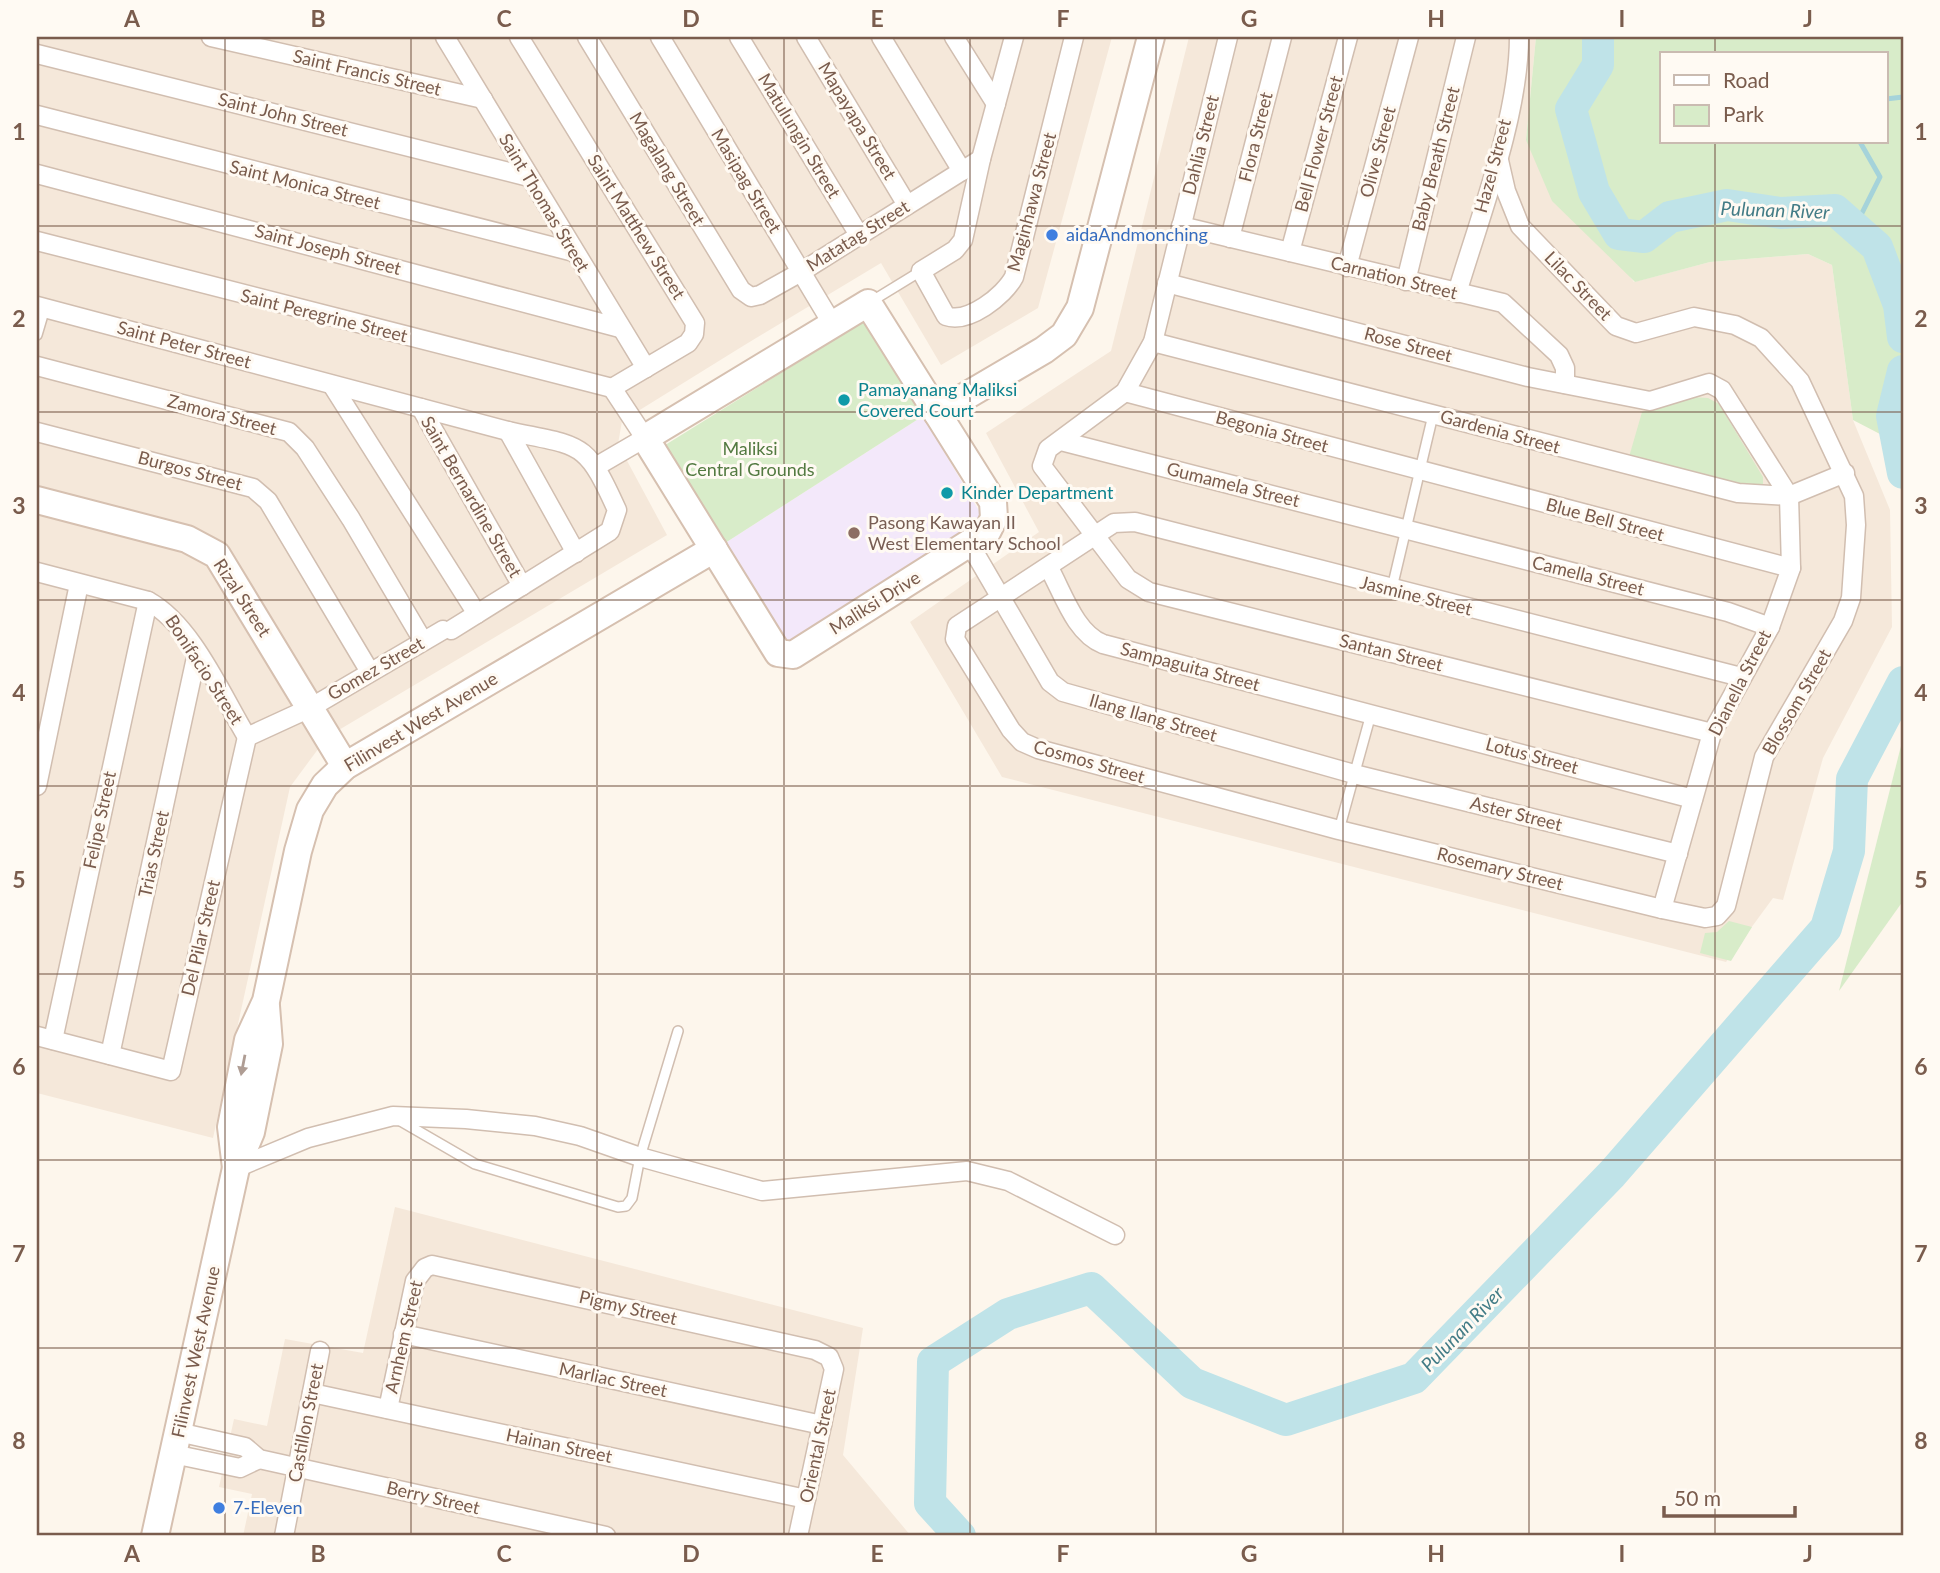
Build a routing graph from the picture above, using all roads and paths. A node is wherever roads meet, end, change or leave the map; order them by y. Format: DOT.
graph roads {
  1 [pos="40,37"];
  2 [pos="211,37"];
  3 [pos="445,37"];
  4 [pos="519,37"];
  5 [pos="587,37"];
  6 [pos="660,37"];
  7 [pos="738,37"];
  8 [pos="806,37"];
  9 [pos="881,37"];
  10 [pos="954,37"];
  11 [pos="1014,37"];
  12 [pos="1074,37"];
  13 [pos="1151,37"];
  14 [pos="1228,37"];
  15 [pos="1282,37"];
  16 [pos="1348,37"];
  17 [pos="1409,37"];
  18 [pos="1466,37"];
  19 [pos="1519,37"];
  20 [pos="37,52"];
  21 [pos="483,99"];
  22 [pos="996,104"];
  23 [pos="37,115"];
  24 [pos="1498,156"];
  25 [pos="981,159"];
  26 [pos="962,171"];
  27 [pos="37,174"];
  28 [pos="529,177"];
  29 [pos="907,205"];
  30 [pos="1181,226"];
  31 [pos="859,235"];
  32 [pos="1230,238"];
  33 [pos="37,241"];
  34 [pos="1290,252"];
  35 [pos="574,253"];
  36 [pos="1347,267"];
  37 [pos="921,271"];
  38 [pos="801,272"];
  39 [pos="1405,281"];
  40 [pos="1167,283"];
  41 [pos="1457,293"];
  42 [pos="751,297"];
  43 [pos="39,303"];
  44 [pos="868,303"];
  45 [pos="833,325"];
  46 [pos="620,328"];
  47 [pos="37,335"];
  48 [pos="1153,342"];
  49 [pos="37,366"];
  50 [pos="646,368"];
  51 [pos="1565,384"];
  52 [pos="332,385"];
  53 [pos="611,388"];
  54 [pos="1125,392"];
  55 [pos="421,408"];
  56 [pos="937,413"];
  57 [pos="1433,415"];
  58 [pos="508,431"];
  59 [pos="37,432"];
  60 [pos="645,438"];
  61 [pos="1061,441"];
  62 [pos="597,466"];
  63 [pos="1420,471"];
  64 [pos="1845,473"];
  65 [pos="1789,496"];
  66 [pos="37,500"];
  67 [pos="1406,529"];
  68 [pos="1094,536"];
  69 [pos="969,543"];
  70 [pos="714,549"];
  71 [pos="576,553"];
  72 [pos="1049,568"];
  73 [pos="1791,568"];
  74 [pos="37,572"];
  75 [pos="79,584"];
  76 [pos="522,586"];
  77 [pos="1391,590"];
  78 [pos="999,597"];
  79 [pos="148,601"];
  80 [pos="477,614"];
  81 [pos="1770,627"];
  82 [pos="423,641"];
  83 [pos="197,653"];
  84 [pos="370,672"];
  85 [pos="1741,677"];
  86 [pos="310,708"];
  87 [pos="1371,714"];
  88 [pos="1712,733"];
  89 [pos="247,737"];
  90 [pos="345,766"];
  91 [pos="1354,774"];
  92 [pos="37,786"];
  93 [pos="1693,799"];
  94 [pos="1339,830"];
  95 [pos="1678,854"];
  96 [pos="1662,909"];
  97 [pos="678,1031"];
  98 [pos="45,1038"];
  99 [pos="110,1055"];
  100 [pos="393,1116"];
  101 [pos="640,1157"];
  102 [pos="236,1168"];
  103 [pos="1115,1235"];
  104 [pos="425,1268"];
  105 [pos="404,1334"];
  106 [pos="320,1352"];
  107 [pos="829,1357"];
  108 [pos="312,1392"];
  109 [pos="388,1409"];
  110 [pos="822,1425"];
  111 [pos="176,1443"];
  112 [pos="298,1468"];
  113 [pos="806,1499"];
  114 [pos="156,1536"];
  115 [pos="284,1536"];
  116 [pos="606,1536"];
  117 [pos="798,1536"];
  1 -- 20 [label="street"];
  2 -- 21 [label="street, Saint Francis Street"];
  3 -- 21 [label="street, Saint Thomas Street"];
  4 -- 50 [label="street, Saint Matthew Street"];
  5 -- 42 [label="street, Magalang Street"];
  6 -- 38 [label="street, Masipag Street"];
  7 -- 31 [label="street, Matulungin Street"];
  8 -- 29 [label="street, Mapayapa Street"];
  9 -- 26 [label="street"];
  10 -- 22 [label="street"];
  11 -- 22 [label="street"];
  12 -- 37 [label="street, Maginhawa Street"];
  13 -- 56 [label="street"];
  14 -- 30 [label="street, Dahlia Street"];
  15 -- 32 [label="street, Flora Street"];
  16 -- 34 [label="street, Bell Flower Street"];
  17 -- 36 [label="street, Olive Street"];
  18 -- 39 [label="street, Baby Breath Street"];
  19 -- 24 [label="street, Hazel Street"];
  20 -- 28 [label="street, Saint John Street"];
  21 -- 28 [label="street, Saint Thomas Street"];
  22 -- 25 [label="street"];
  23 -- 35 [label="street, Saint Monica Street"];
  24 -- 41 [label="street, Hazel Street"];
  24 -- 64 [label="street, Lilac Street"];
  25 -- 26 [label="street, Matatag Street"];
  25 -- 37 [label="street"];
  26 -- 29 [label="street, Matatag Street"];
  27 -- 46 [label="street, Saint Joseph Street"];
  28 -- 35 [label="street, Saint Thomas Street"];
  29 -- 31 [label="street, Matatag Street"];
  30 -- 32 [label="street, Carnation Street"];
  30 -- 40 [label="street, Dahlia Street"];
  31 -- 38 [label="street, Matatag Street"];
  32 -- 34 [label="street, Carnation Street"];
  33 -- 53 [label="street, Saint Peregrine Street"];
  34 -- 36 [label="street, Carnation Street"];
  35 -- 46 [label="street, Saint Thomas Street"];
  36 -- 39 [label="street, Carnation Street"];
  37 -- 44 [label="lane"];
  38 -- 42 [label="street, Matatag Street"];
  38 -- 45 [label="street, Masipag Street"];
  39 -- 41 [label="street, Carnation Street"];
  40 -- 48 [label="street, Dahlia Street"];
  40 -- 51 [label="street, Rose Street"];
  41 -- 51 [label="street, Carnation Street"];
  43 -- 47 [label="lane"];
  43 -- 52 [label="street, Saint Peter Street"];
  44 -- 45 [label="street"];
  44 -- 56 [label="street, Maliksi Drive"];
  45 -- 60 [label="street"];
  46 -- 50 [label="street, Saint Thomas Street"];
  48 -- 54 [label="street, Dahlia Street"];
  48 -- 57 [label="street, Gardenia Street"];
  49 -- 82 [label="street, Zamora Street"];
  50 -- 53 [label="street, Saint Matthew Street"];
  51 -- 65 [label="street, Rose Street"];
  52 -- 55 [label="street, Saint Peter Street"];
  52 -- 80 [label="street"];
  53 -- 60 [label="street"];
  54 -- 61 [label="street, Dahlia Street"];
  54 -- 63 [label="street, Begonia Street"];
  55 -- 58 [label="street, Saint Peter Street"];
  55 -- 76 [label="street, Saint Bernardine Street"];
  56 -- 69 [label="street, Maliksi Drive"];
  57 -- 63 [label="lane"];
  57 -- 65 [label="street, Gardenia Street"];
  58 -- 62 [label="street, Saint Peter Street"];
  58 -- 71 [label="street"];
  59 -- 84 [label="street, Burgos Street"];
  60 -- 62 [label="street"];
  60 -- 70 [label="street, Maliksi Drive"];
  61 -- 67 [label="street, Gumamela Street"];
  61 -- 68 [label="street, Dahlia Street"];
  62 -- 71 [label="street, Gomez Street"];
  63 -- 67 [label="lane"];
  63 -- 73 [label="street, Blue Bell Street"];
  64 -- 65 [label="street, Gardenia Street"];
  64 -- 96 [label="street, Blossom Street"];
  65 -- 73 [label="street, Dianella Street"];
  66 -- 86 [label="street, Rizal Street"];
  67 -- 77 [label="lane"];
  67 -- 81 [label="street, Camella Street"];
  68 -- 72 [label="street"];
  68 -- 77 [label="street, Jasmine Street"];
  68 -- 88 [label="street, Santan Street"];
  69 -- 70 [label="street, Maliksi Drive"];
  69 -- 78 [label="street, Ilang Ilang Street"];
  70 -- 90 [label="street, Filinvest West Avenue"];
  71 -- 76 [label="street, Gomez Street"];
  72 -- 78 [label="street"];
  72 -- 87 [label="street, Sampaguita Street"];
  73 -- 81 [label="street, Dianella Street"];
  74 -- 75 [label="street, Bonifacio Street"];
  75 -- 79 [label="street, Bonifacio Street"];
  75 -- 92 [label="street"];
  76 -- 80 [label="street, Gomez Street"];
  77 -- 85 [label="street, Jasmine Street"];
  78 -- 91 [label="street, Ilang Ilang Street"];
  78 -- 94 [label="street, Cosmos Street"];
  79 -- 83 [label="street, Bonifacio Street"];
  79 -- 98 [label="street, Felipe Street"];
  80 -- 82 [label="street, Gomez Street"];
  81 -- 85 [label="street, Dianella Street"];
  82 -- 84 [label="street, Gomez Street"];
  83 -- 89 [label="street, Bonifacio Street"];
  83 -- 99 [label="street, Trias Street"];
  84 -- 86 [label="street, Gomez Street"];
  85 -- 88 [label="street, Dianella Street"];
  86 -- 89 [label="street"];
  86 -- 90 [label="street, Rizal Street"];
  87 -- 91 [label="lane"];
  87 -- 93 [label="street, Lotus Street"];
  88 -- 93 [label="street, Dianella Street"];
  89 -- 99 [label="street, Del Pilar Street"];
  90 -- 102 [label="street, Filinvest West Avenue"];
  91 -- 94 [label="lane"];
  91 -- 95 [label="street, Aster Street"];
  93 -- 95 [label="street, Dianella Street"];
  94 -- 96 [label="street, Rosemary Street"];
  95 -- 96 [label="street, Dianella Street"];
  97 -- 101 [label="lane"];
  98 -- 99 [label="street, Del Pilar Street"];
  100 -- 101 [label="street"];
  100 -- 101 [label="lane"];
  100 -- 102 [label="street"];
  101 -- 103 [label="street"];
  102 -- 111 [label="street, Filinvest West Avenue"];
  104 -- 105 [label="street, Arnhem Street"];
  104 -- 107 [label="street, Pigmy Street"];
  105 -- 109 [label="street, Arnhem Street"];
  105 -- 110 [label="street, Marliac Street"];
  106 -- 108 [label="street, Castillon Street"];
  107 -- 110 [label="street, Oriental Street"];
  108 -- 109 [label="street, Hainan Street"];
  108 -- 112 [label="street, Castillon Street"];
  109 -- 113 [label="street, Hainan Street"];
  110 -- 113 [label="street, Oriental Street"];
  111 -- 112 [label="street, Berry Street"];
  111 -- 114 [label="street, Filinvest West Avenue"];
  112 -- 115 [label="street, Castillon Street"];
  112 -- 116 [label="street, Berry Street"];
  113 -- 117 [label="street, Oriental Street"];
}
